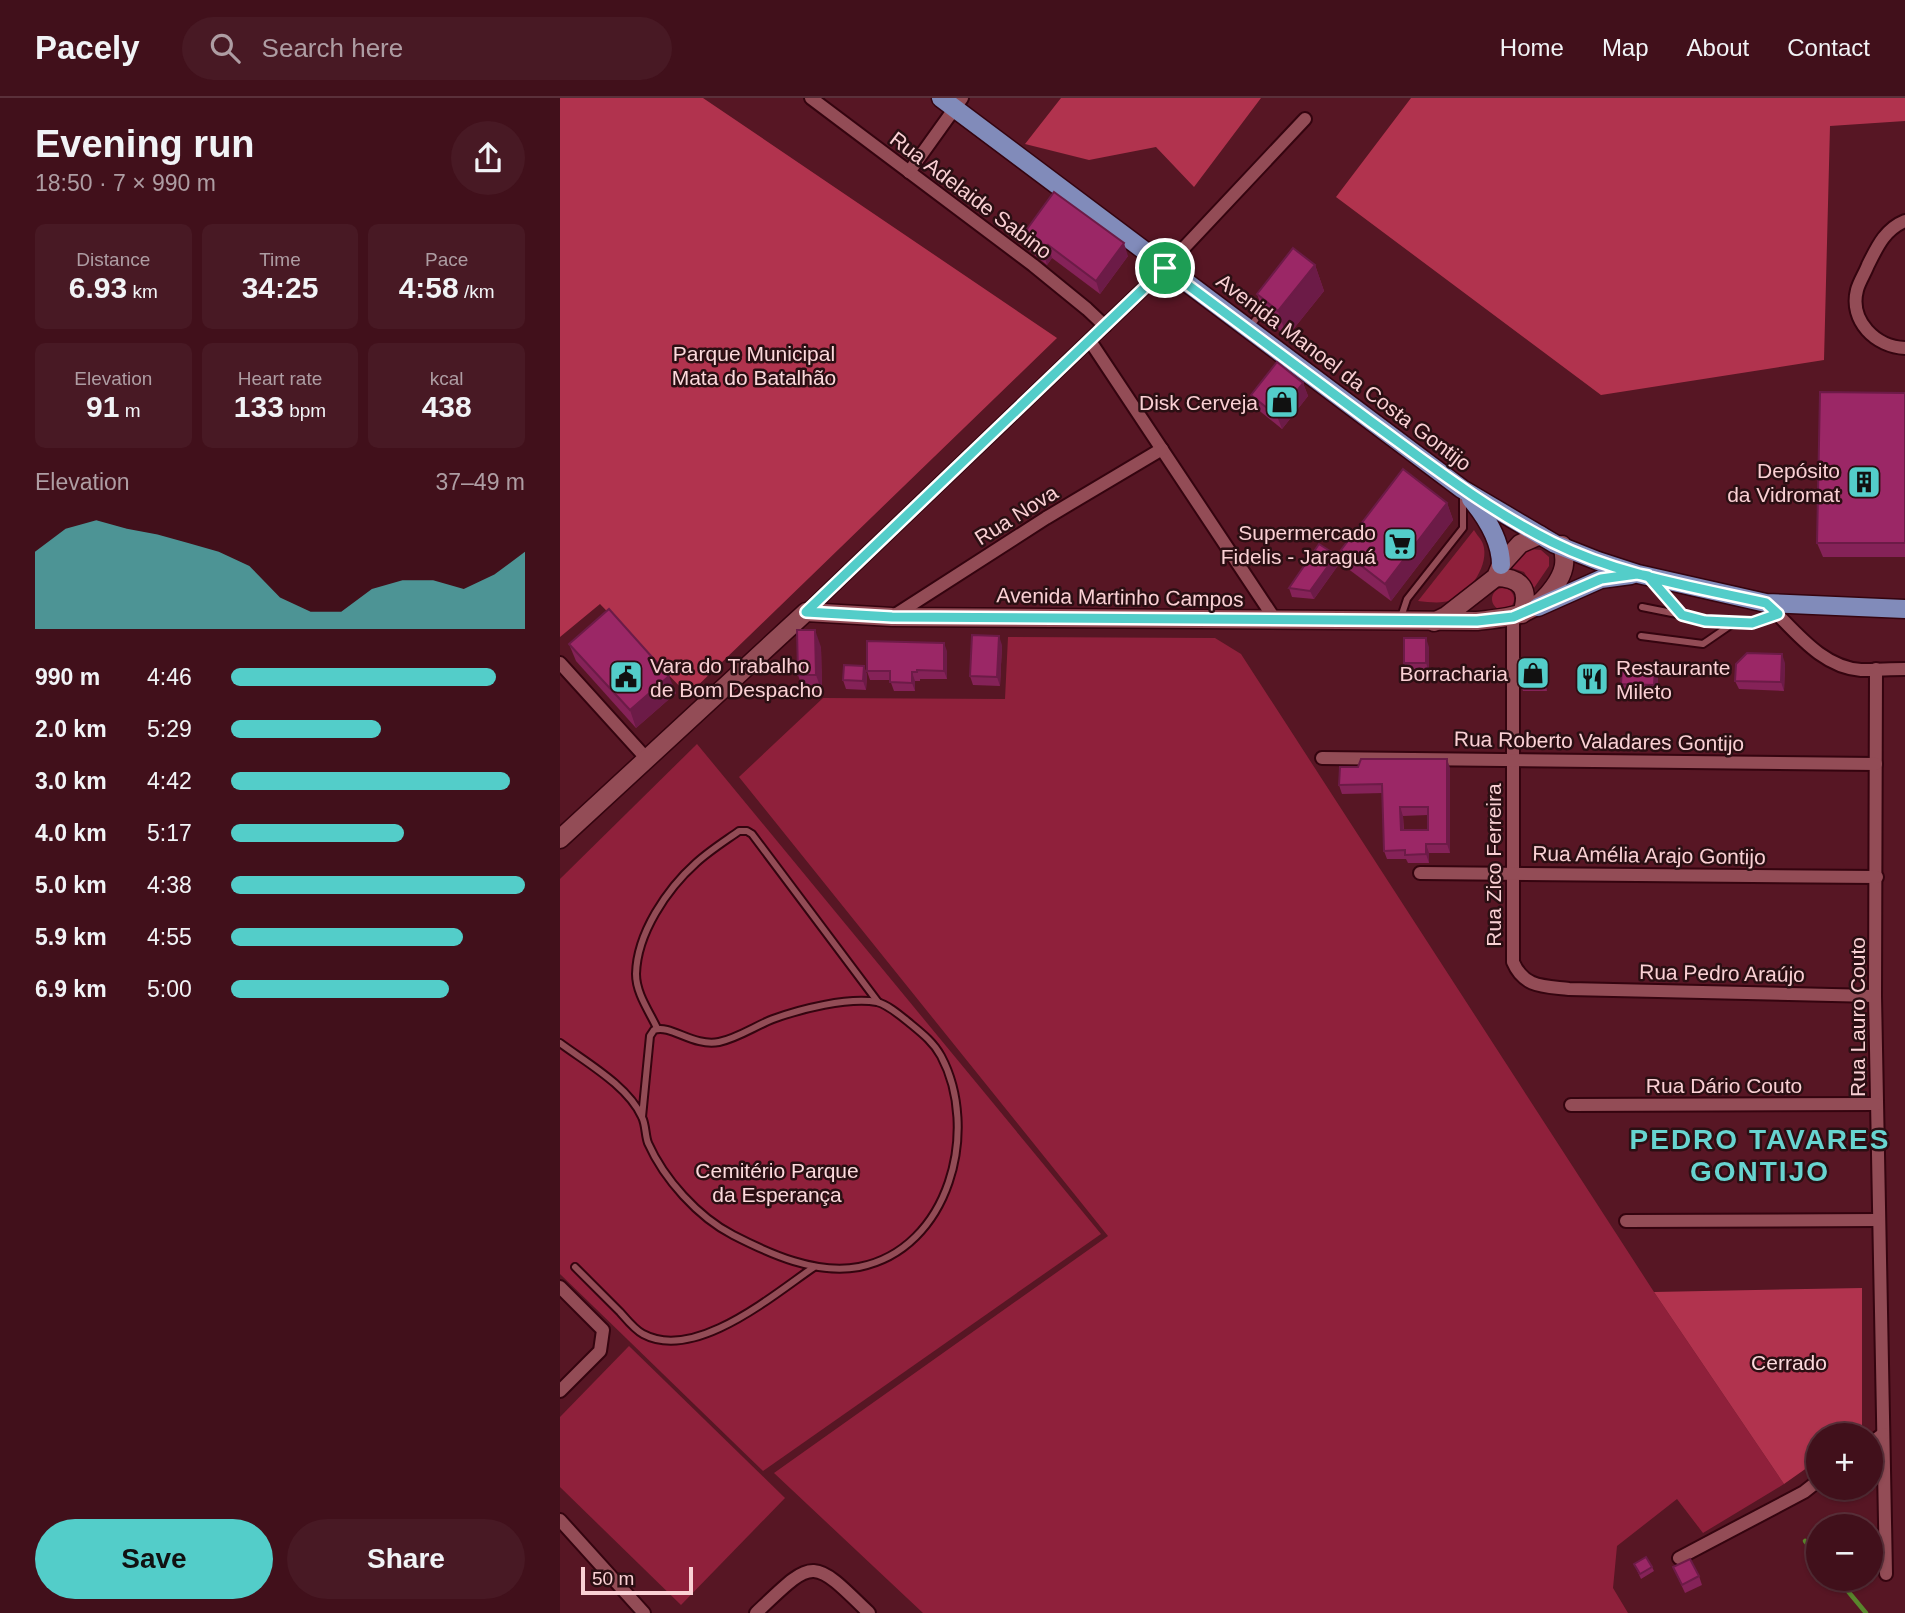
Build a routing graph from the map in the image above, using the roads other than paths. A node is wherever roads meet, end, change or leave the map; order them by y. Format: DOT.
graph roads {
  1 [pos="811,98"];
  2 [pos="953,101"];
  3 [pos="1305,119"];
  4 [pos="909,172"];
  5 [pos="1905,221"];
  6 [pos="1165,268"];
  7 [pos="1270,301"];
  8 [pos="1105,326"];
  9 [pos="1247,329"];
  10 [pos="1090,341"];
  11 [pos="1905,348"];
  12 [pos="1162,449"];
  13 [pos="1462,489"];
  14 [pos="1540,535"];
  15 [pos="1562,545"];
  16 [pos="1498,571"];
  17 [pos="1643,575"];
  18 [pos="1642,607"];
  19 [pos="1772,608"];
  20 [pos="1905,609"];
  21 [pos="806,612"];
  22 [pos="1524,613"];
  23 [pos="1682,615"];
  24 [pos="892,617"];
  25 [pos="1276,621"];
  26 [pos="1399,622"];
  27 [pos="1434,622"];
  28 [pos="1735,622"];
  29 [pos="1641,636"];
  30 [pos="560,663"];
  31 [pos="1905,668"];
  32 [pos="1876,669"];
  33 [pos="646,758"];
  34 [pos="1322,758"];
  35 [pos="1513,760"];
  36 [pos="1875,764"];
  37 [pos="560,839"];
  38 [pos="1420,873"];
  39 [pos="1512,873"];
  40 [pos="1877,877"];
  41 [pos="1569,989"];
  42 [pos="1875,996"];
  43 [pos="878,1002"];
  44 [pos="657,1028"];
  45 [pos="560,1043"];
  46 [pos="1877,1104"];
  47 [pos="1571,1105"];
  48 [pos="642,1117"];
  49 [pos="1878,1220"];
  50 [pos="1626,1221"];
  51 [pos="575,1267"];
  52 [pos="814,1267"];
  53 [pos="560,1287"];
  54 [pos="560,1391"];
  55 [pos="1883,1423"];
  56 [pos="1883,1434"];
  57 [pos="1806,1490"];
  58 [pos="560,1520"];
  59 [pos="1679,1558"];
  60 [pos="1886,1574"];
  61 [pos="644,1613"];
  62 [pos="756,1613"];
  63 [pos="869,1613"];
  1 -- 4 [label="street, Rua Adelaide Sabino"];
  2 -- 4 [label="street"];
  2 -- 6 [label="main road, Avenida Manoel da Costa Gontijo"];
  3 -- 6 [label="street"];
  4 -- 8 [label="street, Rua Adelaide Sabino"];
  5 -- 11 [label="street"];
  6 -- 8 [label="street"];
  6 -- 9 [label="main road, Avenida Manoel da Costa Gontijo"];
  7 -- 9 [label="lane"];
  8 -- 10 [label="street"];
  9 -- 13 [label="main road, Avenida Manoel da Costa Gontijo"];
  10 -- 12 [label="street"];
  10 -- 21 [label="street"];
  12 -- 24 [label="street, Rua Nova"];
  12 -- 25 [label="street"];
  13 -- 14 [label="main road, Avenida Manoel da Costa Gontijo"];
  13 -- 16 [label="main road"];
  13 -- 26 [label="lane"];
  14 -- 15 [label="main road, Avenida Manoel da Costa Gontijo"];
  14 -- 16 [label="main road"];
  15 -- 17 [label="main road, Avenida Manoel da Costa Gontijo"];
  15 -- 22 [label="main road"];
  16 -- 22 [label="main road"];
  16 -- 27 [label="main road"];
  17 -- 19 [label="main road, Avenida Manoel da Costa Gontijo"];
  17 -- 22 [label="main road"];
  17 -- 23 [label="lane"];
  18 -- 23 [label="lane"];
  19 -- 20 [label="main road, Avenida Manoel da Costa Gontijo"];
  19 -- 28 [label="lane"];
  19 -- 32 [label="street"];
  21 -- 24 [label="main road, Avenida Martinho Campos"];
  21 -- 33 [label="main road"];
  22 -- 27 [label="main road, Avenida Martinho Campos"];
  22 -- 35 [label="street, Rua Zico Ferreira"];
  23 -- 28 [label="lane"];
  24 -- 25 [label="main road, Avenida Martinho Campos"];
  25 -- 26 [label="main road, Avenida Martinho Campos"];
  26 -- 27 [label="main road, Avenida Martinho Campos"];
  28 -- 29 [label="lane"];
  30 -- 33 [label="street"];
  31 -- 32 [label="street"];
  32 -- 36 [label="street, Rua Lauro Couto"];
  33 -- 37 [label="main road"];
  34 -- 35 [label="street, Rua Roberto Valadares Gontijo"];
  35 -- 36 [label="street, Rua Roberto Valadares Gontijo"];
  35 -- 39 [label="street, Rua Zico Ferreira"];
  36 -- 40 [label="street, Rua Lauro Couto"];
  38 -- 39 [label="street, Rua Amélia Arajo Gontijo"];
  39 -- 40 [label="street, Rua Amélia Arajo Gontijo"];
  39 -- 41 [label="street, Rua Zico Ferreira"];
  40 -- 42 [label="street, Rua Lauro Couto"];
  41 -- 42 [label="street, Rua Pedro Araújo"];
  42 -- 46 [label="street, Rua Lauro Couto"];
  43 -- 44 [label="lane"];
  43 -- 44 [label="lane"];
  43 -- 52 [label="lane"];
  44 -- 48 [label="lane"];
  45 -- 48 [label="lane"];
  46 -- 47 [label="street, Rua Dário Couto"];
  46 -- 49 [label="street, Rua Lauro Couto"];
  48 -- 52 [label="lane"];
  49 -- 50 [label="street"];
  49 -- 55 [label="street, Rua Lauro Couto"];
  51 -- 52 [label="lane"];
  53 -- 54 [label="street"];
  56 -- 60 [label="street, Rua Lauro Couto"];
  57 -- 59 [label="street"];
  58 -- 61 [label="street"];
  62 -- 63 [label="street"];
}
